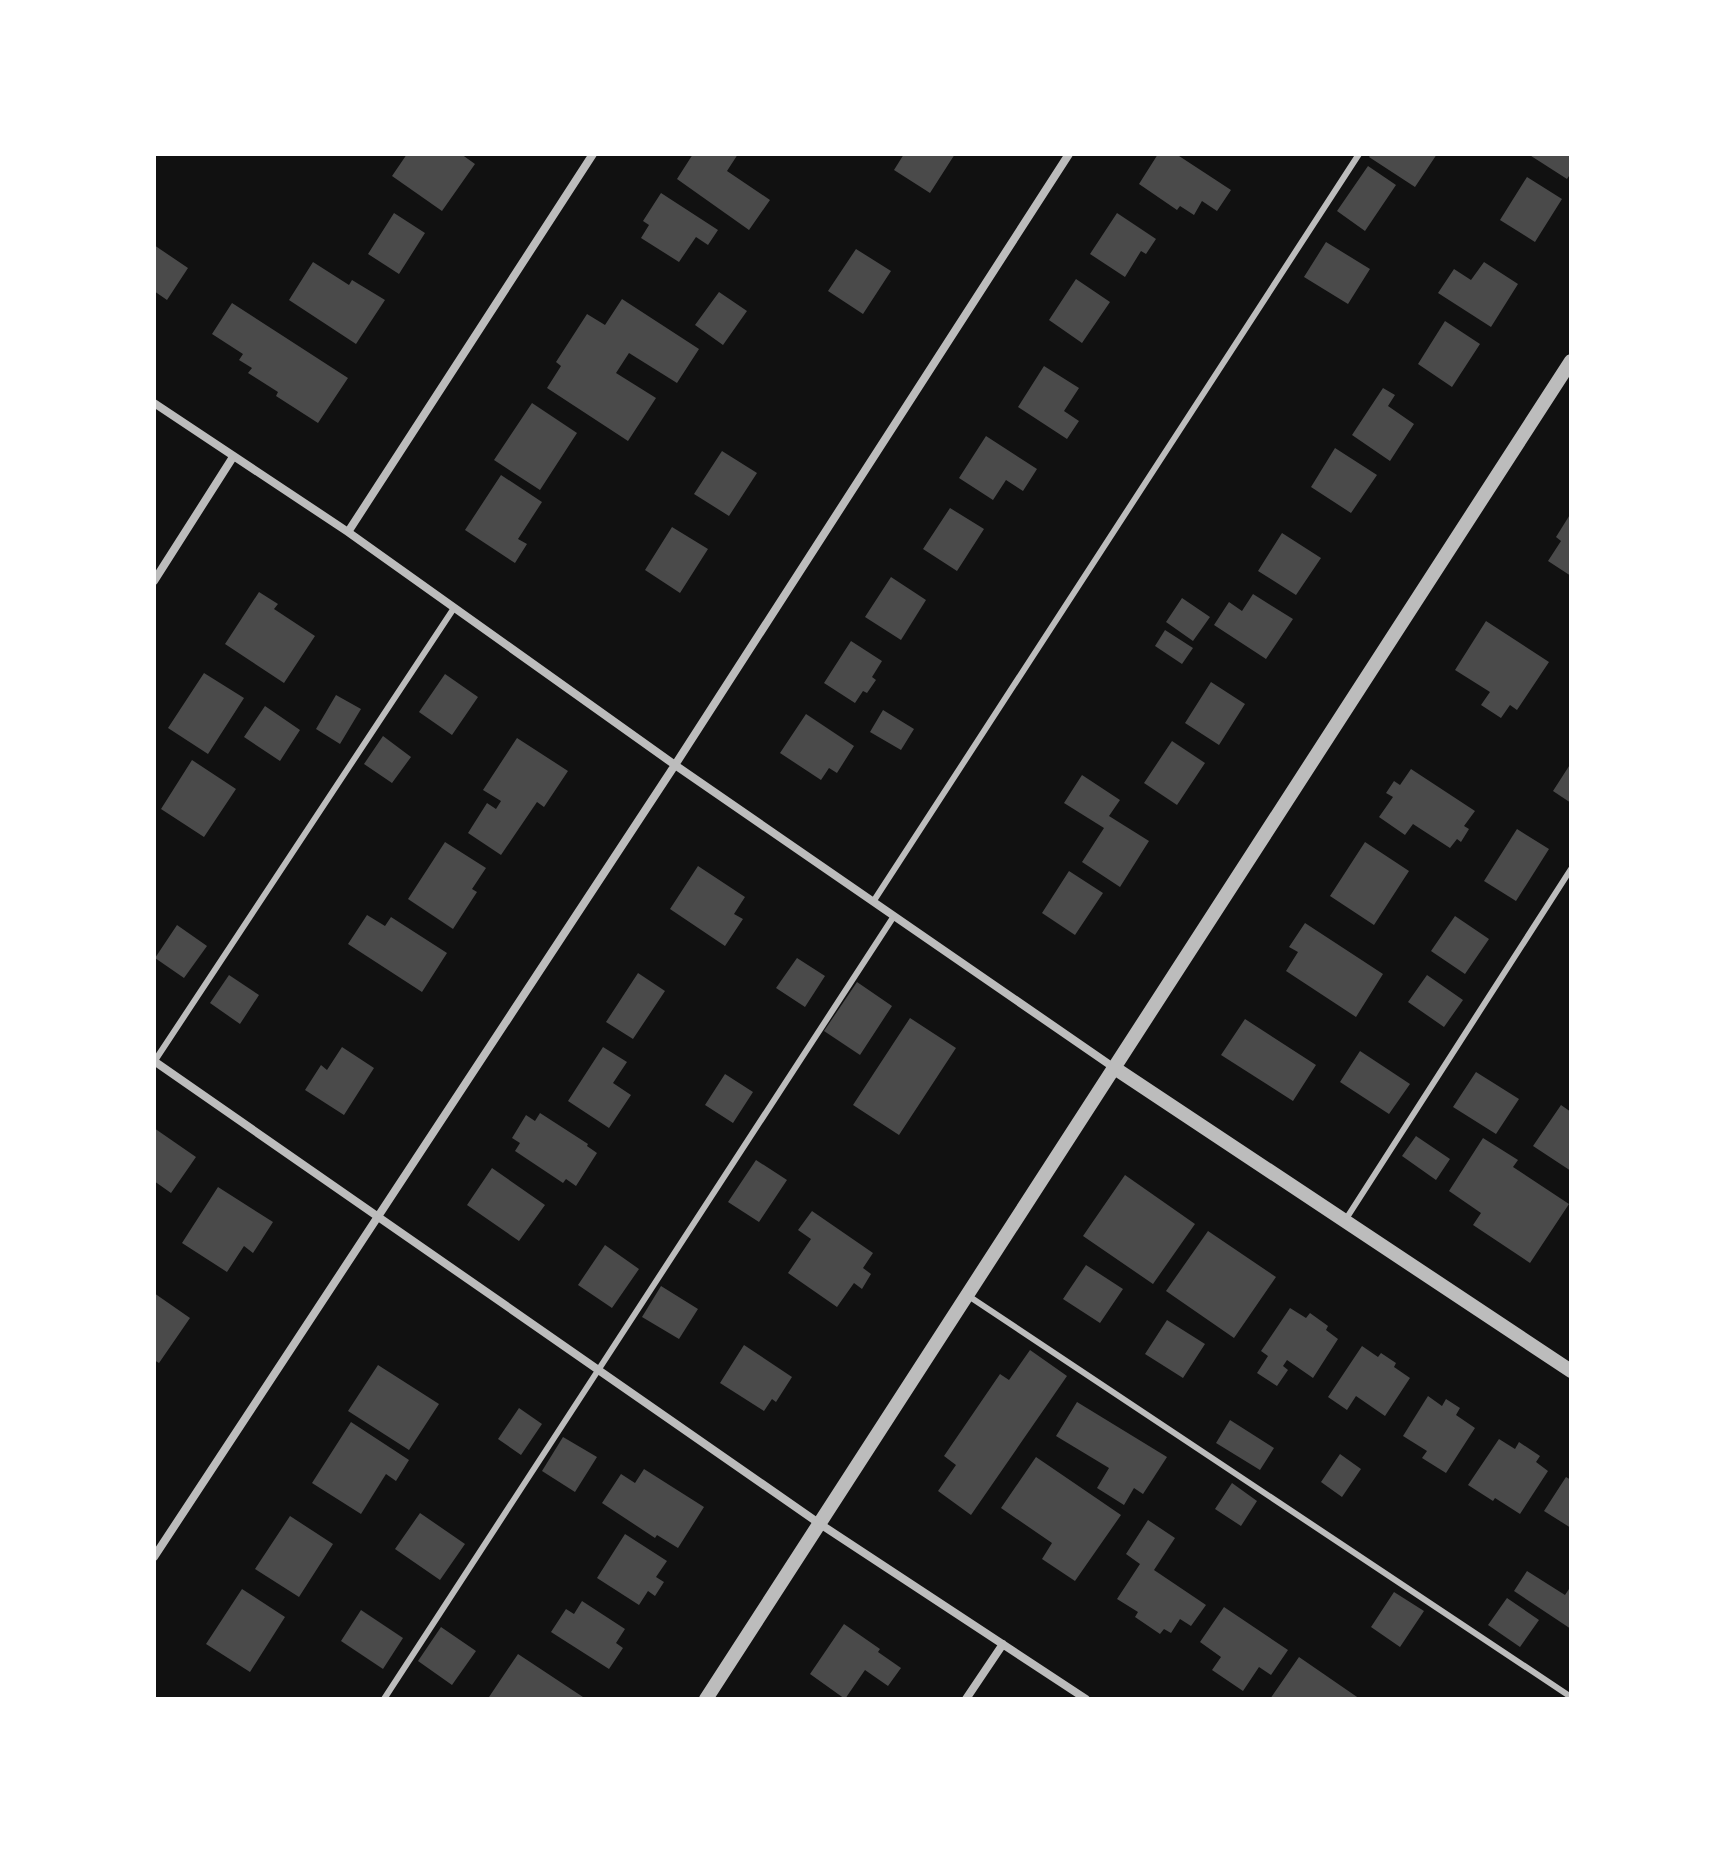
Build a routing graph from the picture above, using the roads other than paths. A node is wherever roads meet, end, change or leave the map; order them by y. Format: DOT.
graph roads {
  1 [pos="593,154"];
  2 [pos="1069,154"];
  3 [pos="1359,154"];
  4 [pos="1571,361"];
  5 [pos="154,403"];
  6 [pos="233,457"];
  7 [pos="348,532"];
  8 [pos="154,581"];
  9 [pos="454,608"];
  10 [pos="675,765"];
  11 [pos="1571,869"];
  12 [pos="873,902"];
  13 [pos="894,916"];
  14 [pos="154,1062"];
  15 [pos="1113,1067"];
  16 [pos="377,1217"];
  17 [pos="1346,1220"];
  18 [pos="967,1295"];
  19 [pos="597,1369"];
  20 [pos="1571,1371"];
  21 [pos="820,1524"];
  22 [pos="154,1557"];
  23 [pos="1003,1644"];
  24 [pos="1571,1697"];
  25 [pos="384,1699"];
  26 [pos="706,1699"];
  27 [pos="966,1699"];
  28 [pos="1086,1699"];
  1 -- 7 [label="street"];
  2 -- 10 [label="street"];
  3 -- 12 [label="lane"];
  4 -- 15 [label="street"];
  5 -- 6 [label="street"];
  6 -- 7 [label="street"];
  6 -- 8 [label="street"];
  7 -- 9 [label="street"];
  9 -- 10 [label="street"];
  9 -- 14 [label="lane"];
  10 -- 12 [label="street"];
  10 -- 16 [label="street"];
  11 -- 17 [label="lane"];
  12 -- 13 [label="street"];
  13 -- 15 [label="street"];
  13 -- 19 [label="lane"];
  14 -- 16 [label="street"];
  15 -- 17 [label="street"];
  15 -- 18 [label="street"];
  16 -- 19 [label="street"];
  16 -- 22 [label="street"];
  17 -- 20 [label="street"];
  18 -- 21 [label="street"];
  18 -- 24 [label="lane"];
  19 -- 21 [label="street"];
  19 -- 25 [label="lane"];
  21 -- 23 [label="street"];
  21 -- 26 [label="street"];
  23 -- 27 [label="street"];
  23 -- 28 [label="street"];
}
